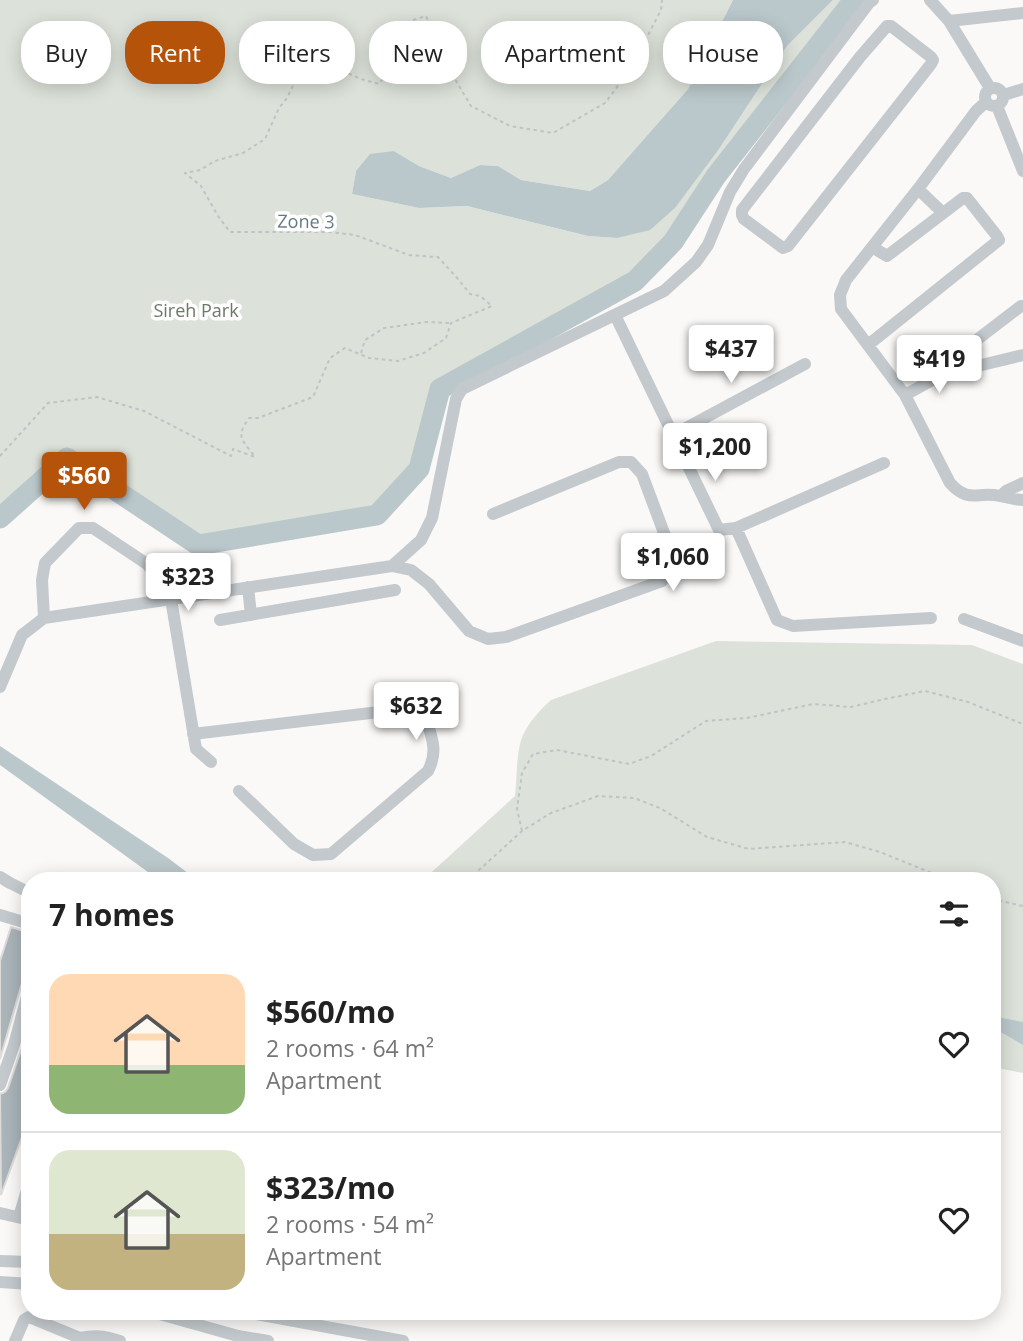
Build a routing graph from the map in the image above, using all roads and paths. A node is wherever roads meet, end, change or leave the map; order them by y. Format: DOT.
graph roads {
  1 [pos="662,0"];
  2 [pos="873,0"];
  3 [pos="930,0"];
  4 [pos="1023,13"];
  5 [pos="949,21"];
  6 [pos="840,42"];
  7 [pos="860,57"];
  8 [pos="1023,89"];
  9 [pos="996,101"];
  10 [pos="752,158"];
  11 [pos="1021,163"];
  12 [pos="770,173"];
  13 [pos="918,189"];
  14 [pos="943,213"];
  15 [pos="872,247"];
  16 [pos="1023,306"];
  17 [pos="615,315"];
  18 [pos="451,323"];
  19 [pos="868,345"];
  20 [pos="361,354"];
  21 [pos="1023,355"];
  22 [pos="805,364"];
  23 [pos="956,367"];
  24 [pos="905,396"];
  25 [pos="673,435"];
  26 [pos="0,456"];
  27 [pos="884,463"];
  28 [pos="1023,484"];
  29 [pos="1001,496"];
  30 [pos="1023,500"];
  31 [pos="493,514"];
  32 [pos="736,528"];
  33 [pos="392,566"];
  34 [pos="346,572"];
  35 [pos="248,587"];
  36 [pos="395,590"];
  37 [pos="350,597"];
  38 [pos="165,600"];
  39 [pos="251,615"];
  40 [pos="44,618"];
  41 [pos="931,618"];
  42 [pos="220,620"];
  43 [pos="964,620"];
  44 [pos="1023,641"];
  45 [pos="0,687"];
  46 [pos="1023,724"];
  47 [pos="193,734"];
  48 [pos="211,762"];
  49 [pos="239,792"];
  50 [pos="522,831"];
  51 [pos="477,872"];
  52 [pos="929,872"];
  53 [pos="0,877"];
  54 [pos="21,888"];
  55 [pos="1001,902"];
  56 [pos="1023,906"];
  57 [pos="0,915"];
  58 [pos="21,921"];
  59 [pos="21,1019"];
  60 [pos="0,1085"];
  61 [pos="0,1213"];
  62 [pos="21,1217"];
  63 [pos="0,1261"];
  64 [pos="21,1262"];
  65 [pos="0,1282"];
  66 [pos="21,1283"];
  67 [pos="24,1320"];
  68 [pos="36,1320"];
  69 [pos="179,1320"];
  70 [pos="288,1320"];
  71 [pos="238,1338"];
  72 [pos="79,1340"];
  73 [pos="15,1341"];
  74 [pos="120,1341"];
  75 [pos="263,1341"];
  76 [pos="403,1341"];
  1 -- 18 [label="path, Zone 3"];
  2 -- 6 [label="street"];
  3 -- 5 [label="street"];
  4 -- 5 [label="street"];
  5 -- 9 [label="street"];
  6 -- 7 [label="street"];
  6 -- 10 [label="street"];
  7 -- 12 [label="street"];
  7 -- 12 [label="street"];
  8 -- 9 [label="street"];
  9 -- 11 [label="street"];
  9 -- 13 [label="street"];
  10 -- 12 [label="street"];
  10 -- 17 [label="street"];
  13 -- 14 [label="street"];
  13 -- 15 [label="street"];
  14 -- 15 [label="street"];
  14 -- 19 [label="street"];
  15 -- 19 [label="street"];
  16 -- 23 [label="street"];
  17 -- 25 [label="street"];
  17 -- 33 [label="street"];
  18 -- 20 [label="path"];
  18 -- 20 [label="path, Zone 3"];
  19 -- 24 [label="street"];
  20 -- 26 [label="path, Zone 3"];
  21 -- 23 [label="street"];
  22 -- 25 [label="street"];
  23 -- 24 [label="street"];
  24 -- 29 [label="street"];
  25 -- 32 [label="street"];
  27 -- 32 [label="street"];
  28 -- 29 [label="street"];
  29 -- 30 [label="street"];
  31 -- 33 [label="street"];
  32 -- 41 [label="street"];
  33 -- 34 [label="street"];
  34 -- 35 [label="street"];
  34 -- 37 [label="street"];
  35 -- 38 [label="street"];
  35 -- 39 [label="street"];
  36 -- 37 [label="street"];
  37 -- 39 [label="street"];
  38 -- 40 [label="street"];
  38 -- 40 [label="street"];
  38 -- 47 [label="street"];
  39 -- 42 [label="street"];
  40 -- 45 [label="street"];
  43 -- 44 [label="street"];
  46 -- 50 [label="path"];
  47 -- 48 [label="street"];
  47 -- 49 [label="street"];
  50 -- 51 [label="path"];
  50 -- 52 [label="path"];
  53 -- 54 [label="street"];
  55 -- 56 [label="path"];
  57 -- 58 [label="street"];
  59 -- 60 [label="street"];
  61 -- 62 [label="street"];
  63 -- 64 [label="street"];
  65 -- 66 [label="street"];
  67 -- 73 [label="street"];
  68 -- 72 [label="street"];
  69 -- 71 [label="street"];
  70 -- 76 [label="street"];
  71 -- 75 [label="street"];
  72 -- 74 [label="street"];
}
